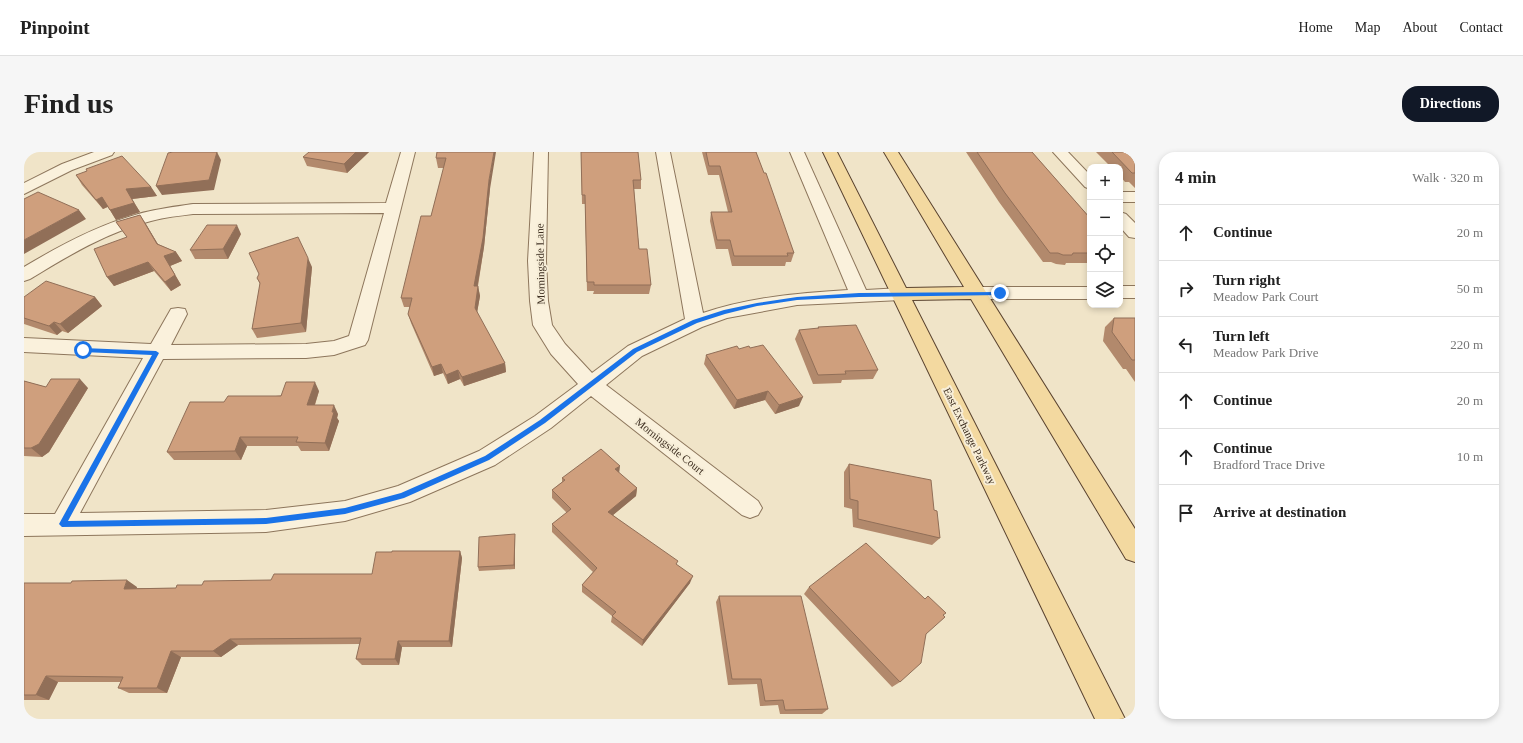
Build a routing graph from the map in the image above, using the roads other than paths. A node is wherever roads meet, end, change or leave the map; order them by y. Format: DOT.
graph roads {
  1 [pos="106,152"];
  2 [pos="408,152"];
  3 [pos="542,152"];
  4 [pos="663,152"];
  5 [pos="797,152"];
  6 [pos="830,152"];
  7 [pos="891,152"];
  8 [pos="1060,152"];
  9 [pos="1087,181"];
  10 [pos="24,189"];
  11 [pos="1123,197"];
  12 [pos="1135,197"];
  13 [pos="393,208"];
  14 [pos="1123,220"];
  15 [pos="1135,233"];
  16 [pos="24,275"];
  17 [pos="1087,292"];
  18 [pos="1123,292"];
  19 [pos="1135,292"];
  20 [pos="976,293"];
  21 [pos="900,294"];
  22 [pos="859,295"];
  23 [pos="178,314"];
  24 [pos="695,322"];
  25 [pos="24,345"];
  26 [pos="156,353"];
  27 [pos="590,384"];
  28 [pos="750,508"];
  29 [pos="62,524"];
  30 [pos="24,525"];
  31 [pos="1135,551"];
  32 [pos="1110,719"];
  1 -- 10 [label="street"];
  2 -- 13 [label="street"];
  3 -- 27 [label="street, Morningside Lane"];
  4 -- 24 [label="street"];
  5 -- 22 [label="street"];
  6 -- 21 [label="main road, East Exchange Parkway"];
  7 -- 20 [label="main road"];
  8 -- 9 [label="street"];
  11 -- 12 [label="street"];
  13 -- 16 [label="street"];
  13 -- 26 [label="street"];
  14 -- 15 [label="street"];
  17 -- 20 [label="street"];
  18 -- 19 [label="street"];
  20 -- 21 [label="main road"];
  20 -- 31 [label="main road"];
  21 -- 22 [label="street"];
  21 -- 32 [label="main road, East Exchange Parkway"];
  22 -- 24 [label="street"];
  23 -- 26 [label="street"];
  24 -- 27 [label="street"];
  25 -- 26 [label="street"];
  26 -- 29 [label="street"];
  27 -- 28 [label="street, Morningside Court"];
  27 -- 29 [label="street"];
  29 -- 30 [label="street"];
}
